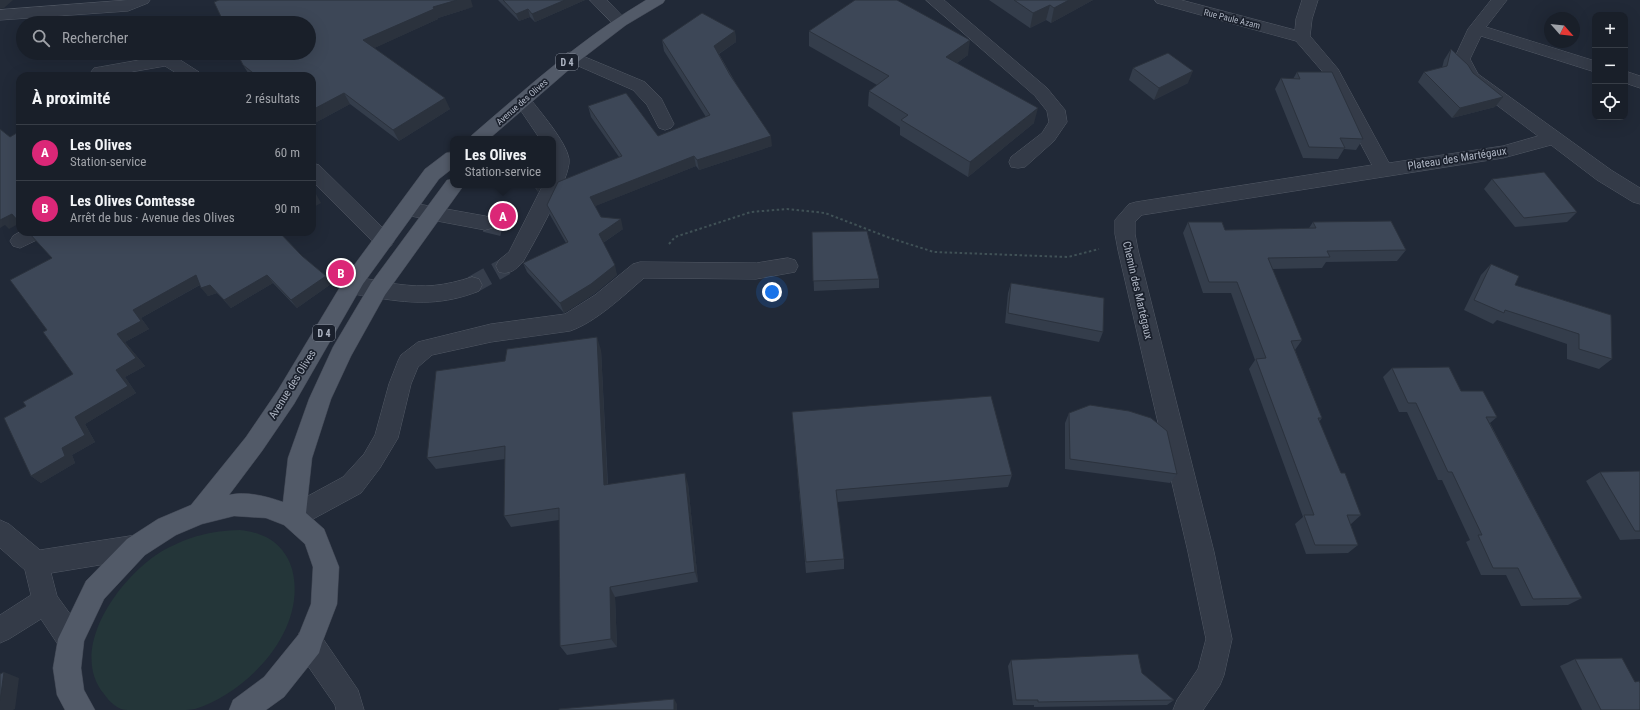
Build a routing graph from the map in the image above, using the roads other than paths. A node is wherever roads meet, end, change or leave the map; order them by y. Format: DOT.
graph roads {
  1 [pos="142,0"];
  2 [pos="598,0"];
  3 [pos="657,0"];
  4 [pos="934,0"];
  5 [pos="1163,0"];
  6 [pos="1310,0"];
  7 [pos="1499,0"];
  8 [pos="0,15"];
  9 [pos="620,22"];
  10 [pos="1476,29"];
  11 [pos="1302,37"];
  12 [pos="573,57"];
  13 [pos="168,60"];
  14 [pos="168,60"];
  15 [pos="1592,66"];
  16 [pos="100,72"];
  17 [pos="187,72"];
  18 [pos="1628,78"];
  19 [pos="1640,82"];
  20 [pos="523,101"];
  21 [pos="666,124"];
  22 [pos="482,136"];
  23 [pos="548,136"];
  24 [pos="1553,138"];
  25 [pos="556,148"];
  26 [pos="450,160"];
  27 [pos="1018,162"];
  28 [pos="1384,170"];
  29 [pos="316,174"];
  30 [pos="556,179"];
  31 [pos="452,188"];
  32 [pos="551,188"];
  33 [pos="1640,197"];
  34 [pos="407,209"];
  35 [pos="433,214"];
  36 [pos="485,222"];
  37 [pos="384,241"];
  38 [pos="506,266"];
  39 [pos="788,266"];
  40 [pos="352,286"];
  41 [pos="472,286"];
  42 [pos="378,289"];
  43 [pos="200,513"];
  44 [pos="293,517"];
  45 [pos="0,532"];
  46 [pos="136,547"];
  47 [pos="36,563"];
  48 [pos="45,601"];
  49 [pos="0,630"];
  50 [pos="71,639"];
  51 [pos="309,643"];
  52 [pos="71,705"];
  53 [pos="243,710"];
  54 [pos="350,710"];
  55 [pos="1187,710"];
  1 -- 8 [label="street"];
  2 -- 9 [label="street"];
  3 -- 9 [label="main road, Avenue des Olives / D 4"];
  4 -- 27 [label="street"];
  5 -- 11 [label="street, Rue Paule Azam"];
  6 -- 11 [label="street"];
  7 -- 10 [label="street"];
  9 -- 12 [label="main road, Avenue des Olives / D 4"];
  10 -- 15 [label="street"];
  10 -- 24 [label="street"];
  11 -- 28 [label="street"];
  12 -- 20 [label="main road, Avenue des Olives / D 4"];
  12 -- 21 [label="street"];
  13 -- 16 [label="street"];
  14 -- 17 [label="street"];
  18 -- 19 [label="street"];
  20 -- 22 [label="main road, Avenue des Olives / D 4"];
  20 -- 23 [label="street"];
  24 -- 28 [label="street, Plateau des Martégaux"];
  24 -- 33 [label="street"];
  25 -- 30 [label="street"];
  26 -- 34 [label="main road, Avenue des Olives / D 4"];
  28 -- 55 [label="street, Chemin des Martégaux"];
  29 -- 37 [label="street"];
  31 -- 35 [label="main road, D 4"];
  32 -- 38 [label="street"];
  34 -- 35 [label="street"];
  34 -- 37 [label="main road, Avenue des Olives / D 4"];
  35 -- 36 [label="street"];
  35 -- 42 [label="main road, D 4"];
  37 -- 40 [label="main road, Avenue des Olives / D 4"];
  39 -- 44 [label="street"];
  40 -- 42 [label="street"];
  40 -- 43 [label="main road, Avenue des Olives / D 4"];
  41 -- 42 [label="street"];
  42 -- 44 [label="main road, D 4"];
  43 -- 44 [label="main road"];
  43 -- 46 [label="main road"];
  44 -- 51 [label="main road"];
  45 -- 47 [label="street"];
  46 -- 47 [label="street"];
  46 -- 50 [label="main road"];
  47 -- 48 [label="street"];
  48 -- 49 [label="street"];
  48 -- 50 [label="street"];
  50 -- 52 [label="main road"];
  51 -- 53 [label="main road"];
  51 -- 54 [label="street"];
}
